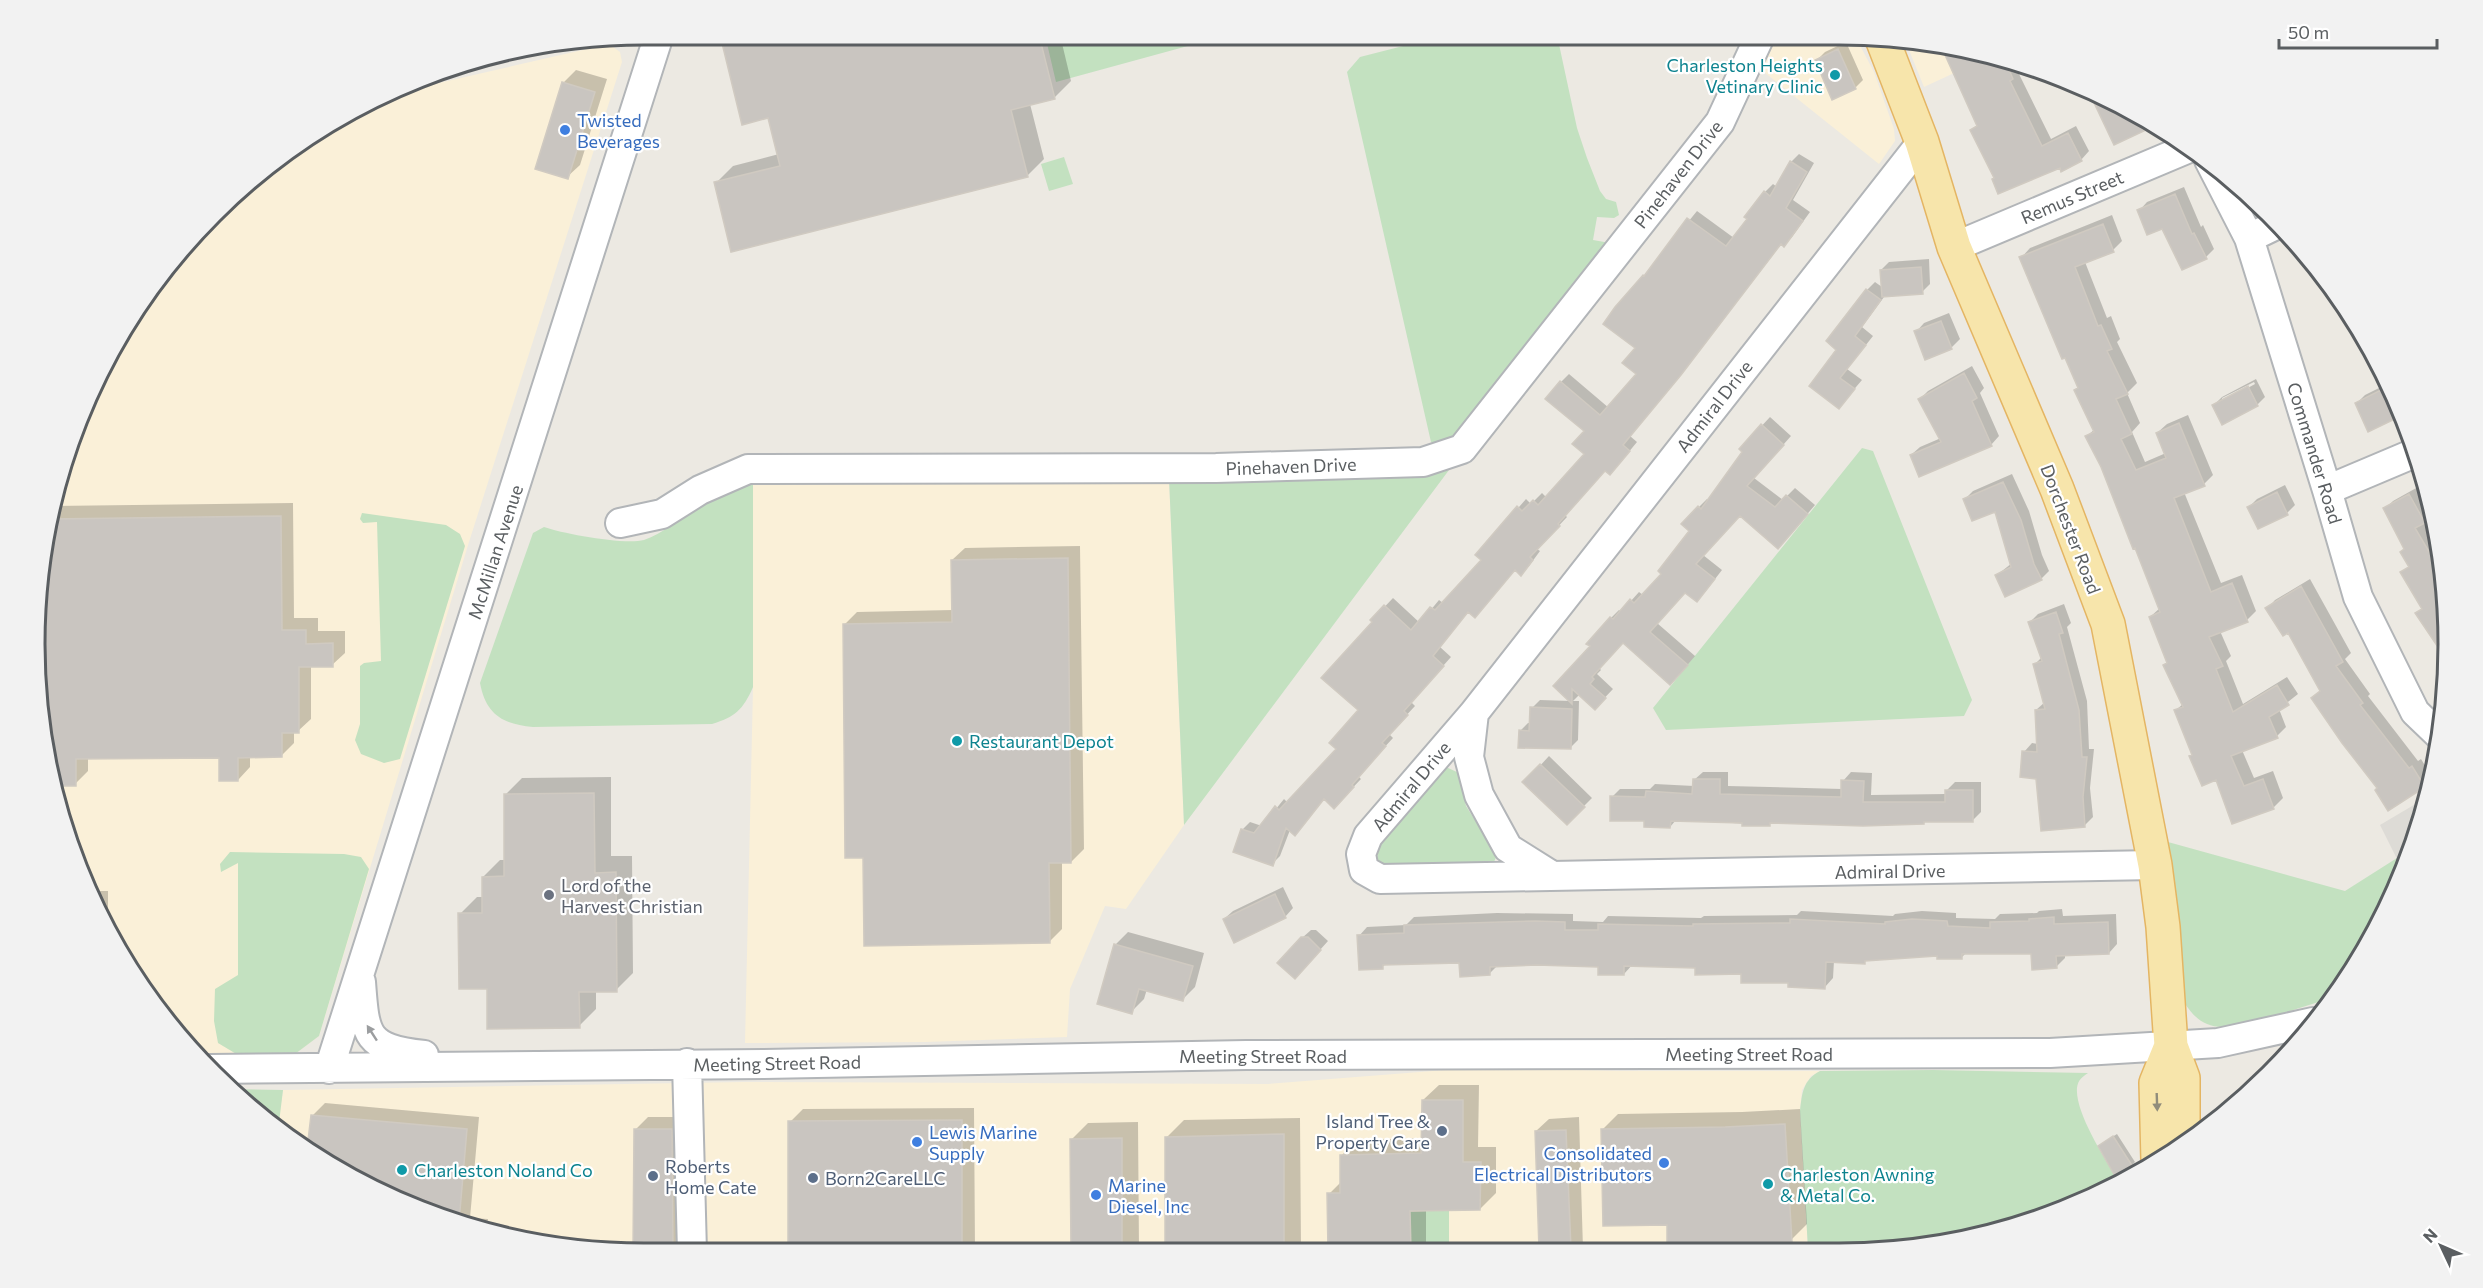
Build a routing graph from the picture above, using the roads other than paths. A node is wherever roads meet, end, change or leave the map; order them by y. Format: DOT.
graph roads {
  1 [pos="655,45"];
  2 [pos="1756,45"];
  3 [pos="1885,47"];
  4 [pos="1922,142"];
  5 [pos="2179,151"];
  6 [pos="2221,183"];
  7 [pos="2270,228"];
  8 [pos="2249,238"];
  9 [pos="1954,247"];
  10 [pos="2408,456"];
  11 [pos="2327,490"];
  12 [pos="620,523"];
  13 [pos="1474,712"];
  14 [pos="2432,728"];
  15 [pos="2154,865"];
  16 [pos="1551,875"];
  17 [pos="360,971"];
  18 [pos="2301,1025"];
  19 [pos="2171,1046"];
  20 [pos="687,1063"];
  21 [pos="438,1068"];
  22 [pos="221,1069"];
  23 [pos="329,1069"];
  24 [pos="2183,1134"];
  25 [pos="2158,1151"];
  26 [pos="692,1243"];
  1 -- 17 [label="street, McMillan Avenue"];
  2 -- 12 [label="street, Pinehaven Drive"];
  3 -- 4 [label="main road, Dorchester Road"];
  4 -- 9 [label="main road, Dorchester Road"];
  4 -- 13 [label="street, Admiral Drive"];
  5 -- 9 [label="street, Remus Street"];
  6 -- 8 [label="street, Commander Road"];
  7 -- 8 [label="street"];
  8 -- 11 [label="street, Commander Road"];
  9 -- 15 [label="main road, Dorchester Road"];
  10 -- 11 [label="street"];
  11 -- 14 [label="street, Commander Road"];
  13 -- 16 [label="street"];
  13 -- 16 [label="street, Admiral Drive"];
  15 -- 16 [label="street, Admiral Drive"];
  15 -- 19 [label="main road, Dorchester Road"];
  21 -- 17 [label="street, one-way"];
  17 -- 23 [label="street, McMillan Avenue"];
  18 -- 19 [label="street, Meeting Street Road"];
  19 -- 20 [label="street, Meeting Street Road"];
  19 -- 24 [label="main road, Dorchester Road"];
  19 -- 25 [label="main road, Dorchester Road, one-way"];
  20 -- 21 [label="street, Meeting Street Road"];
  20 -- 26 [label="street"];
  21 -- 23 [label="street, Meeting Street Road"];
  22 -- 23 [label="street, Meeting Street Road"];
}
